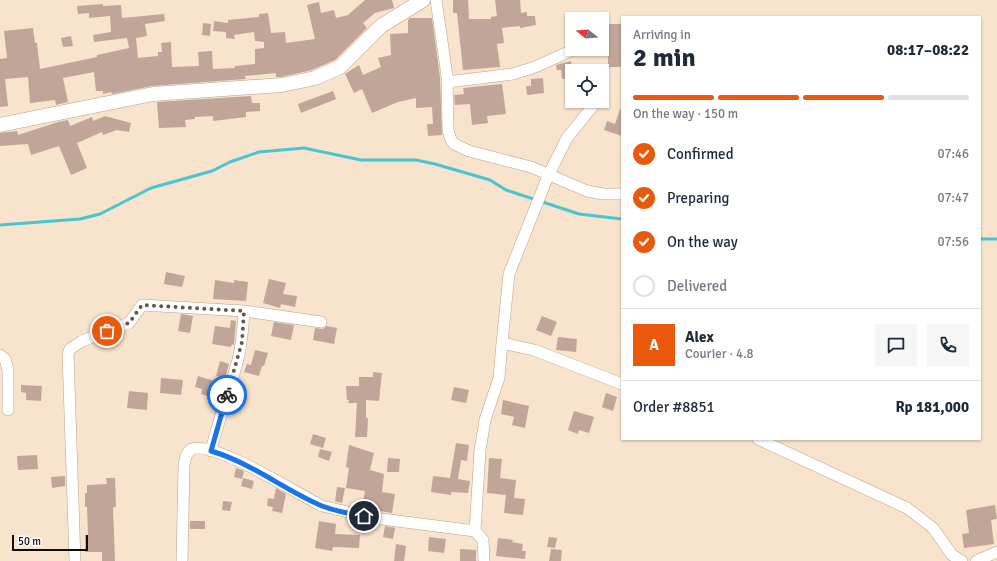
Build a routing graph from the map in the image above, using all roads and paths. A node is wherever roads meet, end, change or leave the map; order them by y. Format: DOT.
graph roads {
  1 [pos="423,0"];
  2 [pos="436,0"];
  3 [pos="565,54"];
  4 [pos="447,82"];
  5 [pos="591,108"];
  6 [pos="0,125"];
  7 [pos="548,176"];
  8 [pos="621,194"];
  9 [pos="244,311"];
  10 [pos="321,322"];
  11 [pos="502,343"];
  12 [pos="0,355"];
  13 [pos="621,384"];
  14 [pos="8,410"];
  15 [pos="760,440"];
  16 [pos="211,451"];
  17 [pos="475,531"];
  18 [pos="997,552"];
  19 [pos="75,561"];
  20 [pos="182,561"];
  21 [pos="484,561"];
  22 [pos="962,561"];
  23 [pos="976,561"];
  1 -- 6 [label="street"];
  2 -- 4 [label="street"];
  3 -- 4 [label="street"];
  4 -- 7 [label="street"];
  5 -- 7 [label="street"];
  7 -- 8 [label="street"];
  7 -- 11 [label="street"];
  9 -- 10 [label="street"];
  9 -- 16 [label="street"];
  9 -- 19 [label="street"];
  11 -- 13 [label="street"];
  11 -- 17 [label="street"];
  12 -- 14 [label="street"];
  15 -- 22 [label="street"];
  16 -- 17 [label="street"];
  16 -- 20 [label="street"];
  17 -- 21 [label="street"];
  18 -- 23 [label="street"];
}
